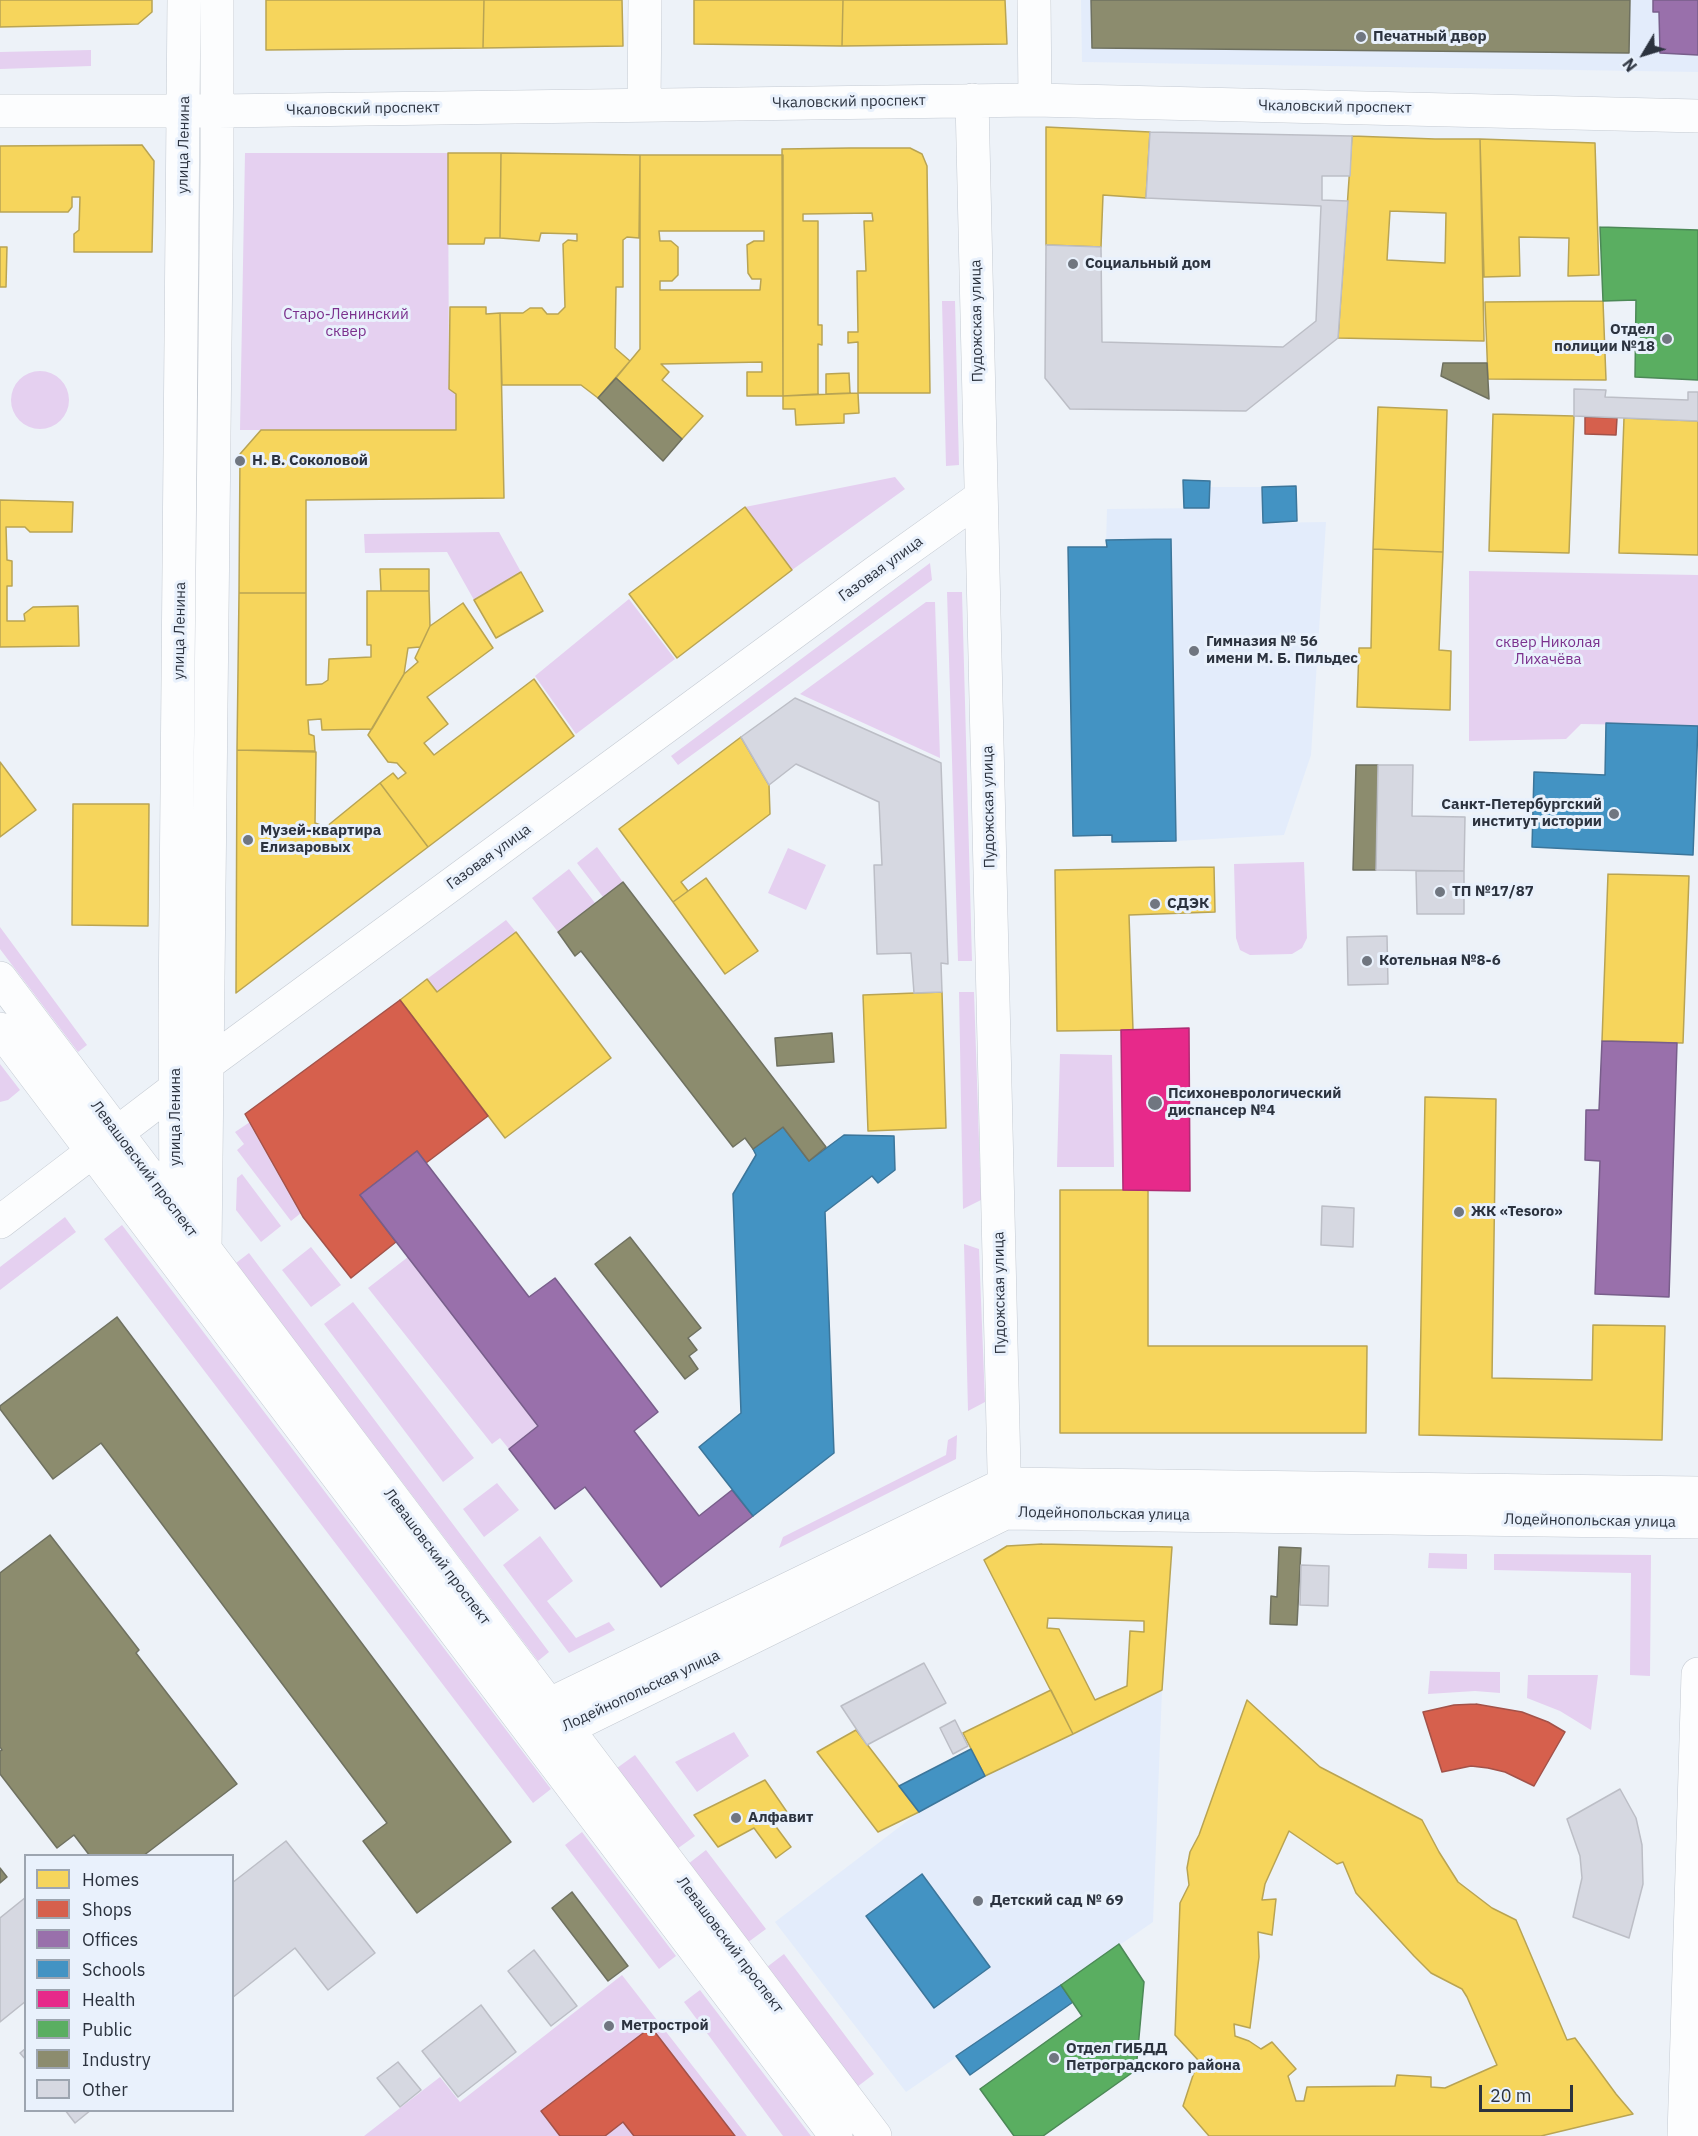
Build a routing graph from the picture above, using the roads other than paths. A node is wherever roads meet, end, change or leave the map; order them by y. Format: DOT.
graph roads {
  1 [pos="184,0"];
  2 [pos="217,0"];
  3 [pos="645,0"];
  4 [pos="1034,0"];
  5 [pos="972,100"];
  6 [pos="1035,100"];
  7 [pos="644,105"];
  8 [pos="0,111"];
  9 [pos="184,111"];
  10 [pos="218,111"];
  11 [pos="1698,116"];
  12 [pos="981,497"];
  13 [pos="0,978"];
  14 [pos="0,1029"];
  15 [pos="206,1065"];
  16 [pos="175,1088"];
  17 [pos="104,1142"];
  18 [pos="176,1211"];
  19 [pos="0,1222"];
  20 [pos="190,1255"];
  21 [pos="1698,1493"];
  22 [pos="1005,1498"];
  23 [pos="1698,1522"];
  24 [pos="1698,1674"];
  25 [pos="549,1722"];
  26 [pos="836,2136"];
  27 [pos="875,2136"];
  28 [pos="1684,2136"];
  1 -- 9 [label="street, улица Ленина"];
  2 -- 10 [label="street, улица Ленина"];
  3 -- 7 [label="street"];
  4 -- 6 [label="street"];
  5 -- 6 [label="street, Чкаловский проспект"];
  5 -- 7 [label="street, Чкаловский проспект"];
  5 -- 12 [label="street, Пудожская улица"];
  6 -- 11 [label="street, Чкаловский проспект"];
  7 -- 10 [label="street, Чкаловский проспект"];
  8 -- 9 [label="street, Чкаловский проспект"];
  9 -- 10 [label="street, Чкаловский проспект"];
  9 -- 16 [label="street, улица Ленина"];
  10 -- 15 [label="street, улица Ленина"];
  12 -- 15 [label="street, Газовая улица"];
  12 -- 22 [label="street, Пудожская улица"];
  13 -- 17 [label="street, Левашовский проспект"];
  14 -- 17 [label="street, Левашовский проспект"];
  15 -- 16 [label="street, Газовая улица"];
  15 -- 20 [label="street, улица Ленина"];
  16 -- 17 [label="street, Газовая улица"];
  16 -- 18 [label="street, улица Ленина"];
  17 -- 18 [label="street, Левашовский проспект"];
  17 -- 19 [label="street, Газовая улица"];
  17 -- 20 [label="street, Левашовский проспект"];
  18 -- 20 [label="street, улица Ленина"];
  20 -- 25 [label="street, Левашовский проспект"];
  21 -- 22 [label="street, Лодейнопольская улица"];
  22 -- 23 [label="street, Лодейнопольская улица"];
  22 -- 25 [label="street, Лодейнопольская улица"];
  24 -- 28 [label="street"];
  25 -- 26 [label="street, Левашовский проспект"];
  25 -- 27 [label="street, Левашовский проспект"];
}
